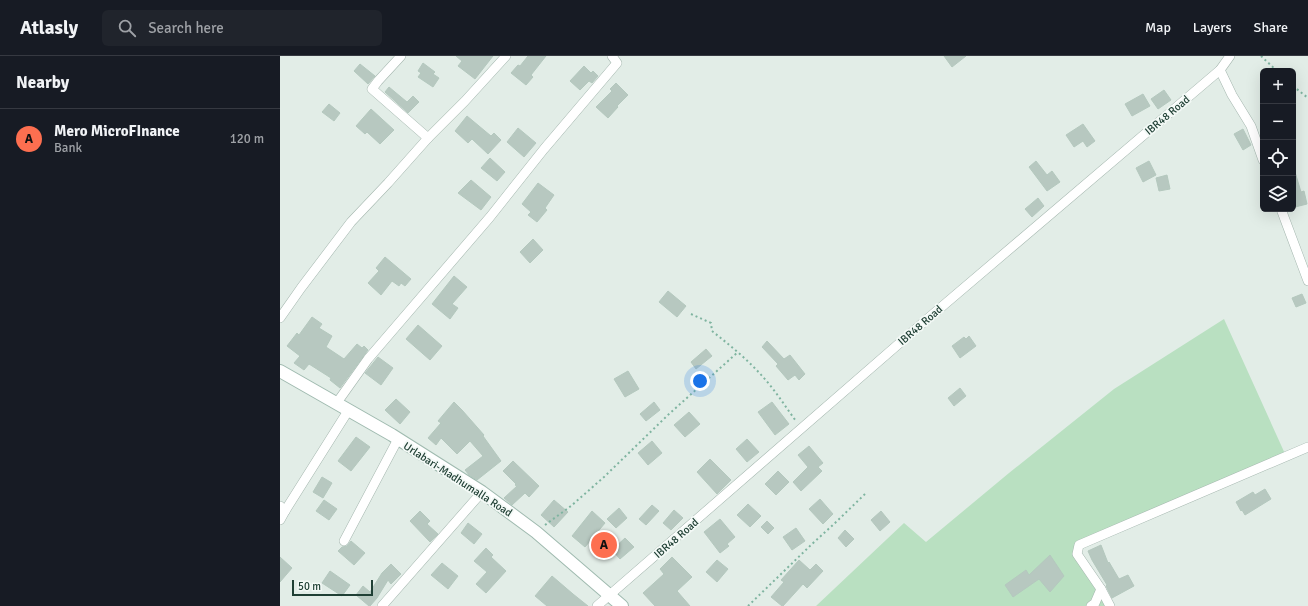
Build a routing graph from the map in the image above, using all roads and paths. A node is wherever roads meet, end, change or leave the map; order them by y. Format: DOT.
graph roads {
  1 [pos="401,56"];
  2 [pos="506,56"];
  3 [pos="612,56"];
  4 [pos="1230,56"];
  5 [pos="1261,56"];
  6 [pos="1274,68"];
  7 [pos="1220,70"];
  8 [pos="1296,88"];
  9 [pos="1308,98"];
  10 [pos="428,138"];
  11 [pos="1260,152"];
  12 [pos="1282,212"];
  13 [pos="1308,281"];
  14 [pos="691,314"];
  15 [pos="280,318"];
  16 [pos="738,352"];
  17 [pos="280,372"];
  18 [pos="336,404"];
  19 [pos="348,411"];
  20 [pos="802,428"];
  21 [pos="398,439"];
  22 [pos="1308,447"];
  23 [pos="482,492"];
  24 [pos="865,494"];
  25 [pos="283,508"];
  26 [pos="280,520"];
  27 [pos="536,532"];
  28 [pos="344,541"];
  29 [pos="1101,589"];
  30 [pos="610,595"];
  31 [pos="382,606"];
  32 [pos="597,606"];
  33 [pos="622,606"];
  34 [pos="748,606"];
  35 [pos="1091,606"];
  36 [pos="1110,606"];
  1 -- 10 [label="street"];
  2 -- 10 [label="street"];
  3 -- 18 [label="street"];
  4 -- 7 [label="street, IBR48 Road"];
  5 -- 6 [label="path"];
  7 -- 11 [label="street"];
  7 -- 20 [label="street, IBR48 Road"];
  8 -- 9 [label="path"];
  10 -- 15 [label="street"];
  12 -- 13 [label="street"];
  14 -- 16 [label="path"];
  16 -- 20 [label="path"];
  16 -- 27 [label="path"];
  17 -- 18 [label="main road, Urlabari-Madhumalla Road"];
  18 -- 19 [label="main road, Urlabari-Madhumalla Road"];
  19 -- 21 [label="main road, Urlabari-Madhumalla Road"];
  19 -- 25 [label="street"];
  20 -- 30 [label="street, IBR48 Road"];
  21 -- 23 [label="main road, Urlabari-Madhumalla Road"];
  21 -- 28 [label="street"];
  22 -- 29 [label="street"];
  23 -- 27 [label="main road, Urlabari-Madhumalla Road"];
  23 -- 31 [label="street"];
  24 -- 34 [label="path"];
  25 -- 26 [label="street"];
  27 -- 30 [label="main road, Urlabari-Madhumalla Road"];
  29 -- 35 [label="street"];
  29 -- 36 [label="street"];
  30 -- 32 [label="street, IBR48 Road"];
  30 -- 33 [label="main road, Urlabari-Madhumalla Road"];
}
